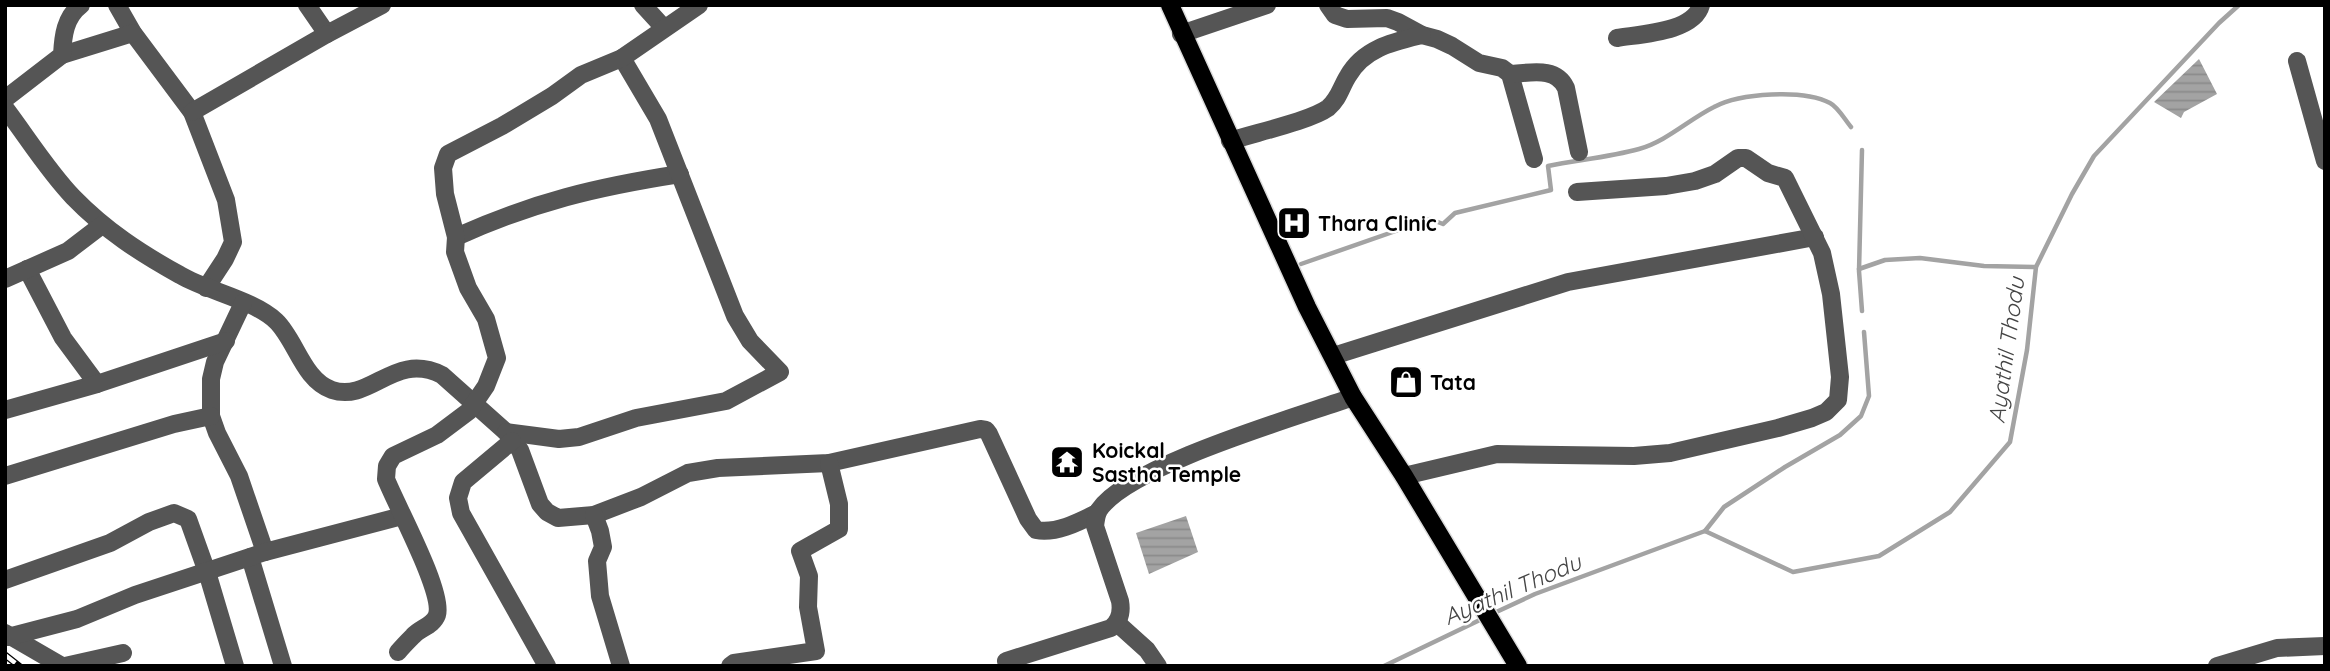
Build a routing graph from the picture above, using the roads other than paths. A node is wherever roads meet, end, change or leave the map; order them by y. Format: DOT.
graph roads {
  1 [pos="81,5"];
  2 [pos="117,5"];
  3 [pos="307,5"];
  4 [pos="382,5"];
  5 [pos="643,5"];
  6 [pos="699,5"];
  7 [pos="1170,5"];
  8 [pos="1267,5"];
  9 [pos="1328,5"];
  10 [pos="1701,5"];
  11 [pos="664,28"];
  12 [pos="133,33"];
  13 [pos="327,34"];
  14 [pos="1181,34"];
  15 [pos="1422,35"];
  16 [pos="1617,38"];
  17 [pos="62,55"];
  18 [pos="622,58"];
  19 [pos="2297,61"];
  20 [pos="1510,74"];
  21 [pos="5,99"];
  22 [pos="5,108"];
  23 [pos="192,113"];
  24 [pos="1230,141"];
  25 [pos="1579,152"];
  26 [pos="1534,159"];
  27 [pos="2325,161"];
  28 [pos="680,174"];
  29 [pos="1577,192"];
  30 [pos="102,225"];
  31 [pos="456,237"];
  32 [pos="1815,237"];
  33 [pos="27,269"];
  34 [pos="5,279"];
  35 [pos="206,288"];
  36 [pos="243,303"];
  37 [pos="226,341"];
  38 [pos="1332,356"];
  39 [pos="97,384"];
  40 [pos="1353,397"];
  41 [pos="475,402"];
  42 [pos="5,410"];
  43 [pos="211,416"];
  44 [pos="509,436"];
  45 [pos="829,463"];
  46 [pos="5,476"];
  47 [pos="1404,476"];
  48 [pos="1097,513"];
  49 [pos="594,515"];
  50 [pos="402,516"];
  51 [pos="257,554"];
  52 [pos="207,572"];
  53 [pos="5,580"];
  54 [pos="1117,623"];
  55 [pos="7,635"];
  56 [pos="2325,646"];
  57 [pos="398,652"];
  58 [pos="123,653"];
  59 [pos="1515,659"];
  60 [pos="1006,661"];
  61 [pos="64,666"];
  62 [pos="235,666"];
  63 [pos="283,666"];
  64 [pos="547,666"];
  65 [pos="621,666"];
  66 [pos="730,666"];
  67 [pos="1158,666"];
  68 [pos="2217,666"];
  1 -- 17 [label="street"];
  2 -- 12 [label="street"];
  3 -- 13 [label="street"];
  4 -- 13 [label="street"];
  5 -- 11 [label="street"];
  6 -- 11 [label="street"];
  7 -- 14 [label="main road"];
  8 -- 14 [label="street"];
  9 -- 15 [label="street"];
  10 -- 16 [label="street"];
  11 -- 18 [label="street"];
  12 -- 17 [label="street"];
  12 -- 23 [label="street"];
  13 -- 23 [label="street"];
  14 -- 24 [label="main road"];
  15 -- 20 [label="street"];
  15 -- 24 [label="street"];
  17 -- 21 [label="street"];
  18 -- 28 [label="street"];
  18 -- 31 [label="street"];
  19 -- 27 [label="street"];
  20 -- 25 [label="street"];
  20 -- 26 [label="street"];
  22 -- 30 [label="street"];
  23 -- 35 [label="street"];
  24 -- 38 [label="main road"];
  28 -- 31 [label="street"];
  28 -- 44 [label="street"];
  29 -- 32 [label="street"];
  30 -- 33 [label="street"];
  30 -- 35 [label="street"];
  31 -- 41 [label="street"];
  32 -- 38 [label="street"];
  32 -- 47 [label="street"];
  33 -- 34 [label="street"];
  33 -- 39 [label="street"];
  35 -- 36 [label="street"];
  36 -- 37 [label="street"];
  36 -- 41 [label="street"];
  37 -- 39 [label="street"];
  37 -- 43 [label="street"];
  38 -- 40 [label="main road"];
  39 -- 42 [label="street"];
  40 -- 47 [label="main road"];
  40 -- 48 [label="street"];
  41 -- 44 [label="street"];
  41 -- 50 [label="street"];
  43 -- 46 [label="street"];
  43 -- 51 [label="street"];
  44 -- 49 [label="street"];
  44 -- 64 [label="street"];
  45 -- 48 [label="street"];
  45 -- 49 [label="street"];
  45 -- 66 [label="street"];
  47 -- 59 [label="main road"];
  48 -- 54 [label="street"];
  49 -- 65 [label="street"];
  50 -- 51 [label="street"];
  50 -- 57 [label="street"];
  51 -- 52 [label="street"];
  51 -- 63 [label="street"];
  52 -- 53 [label="street"];
  52 -- 55 [label="street"];
  52 -- 62 [label="street"];
  54 -- 60 [label="street"];
  54 -- 67 [label="street"];
  55 -- 61 [label="street"];
  56 -- 68 [label="street"];
  58 -- 61 [label="street"];
}
